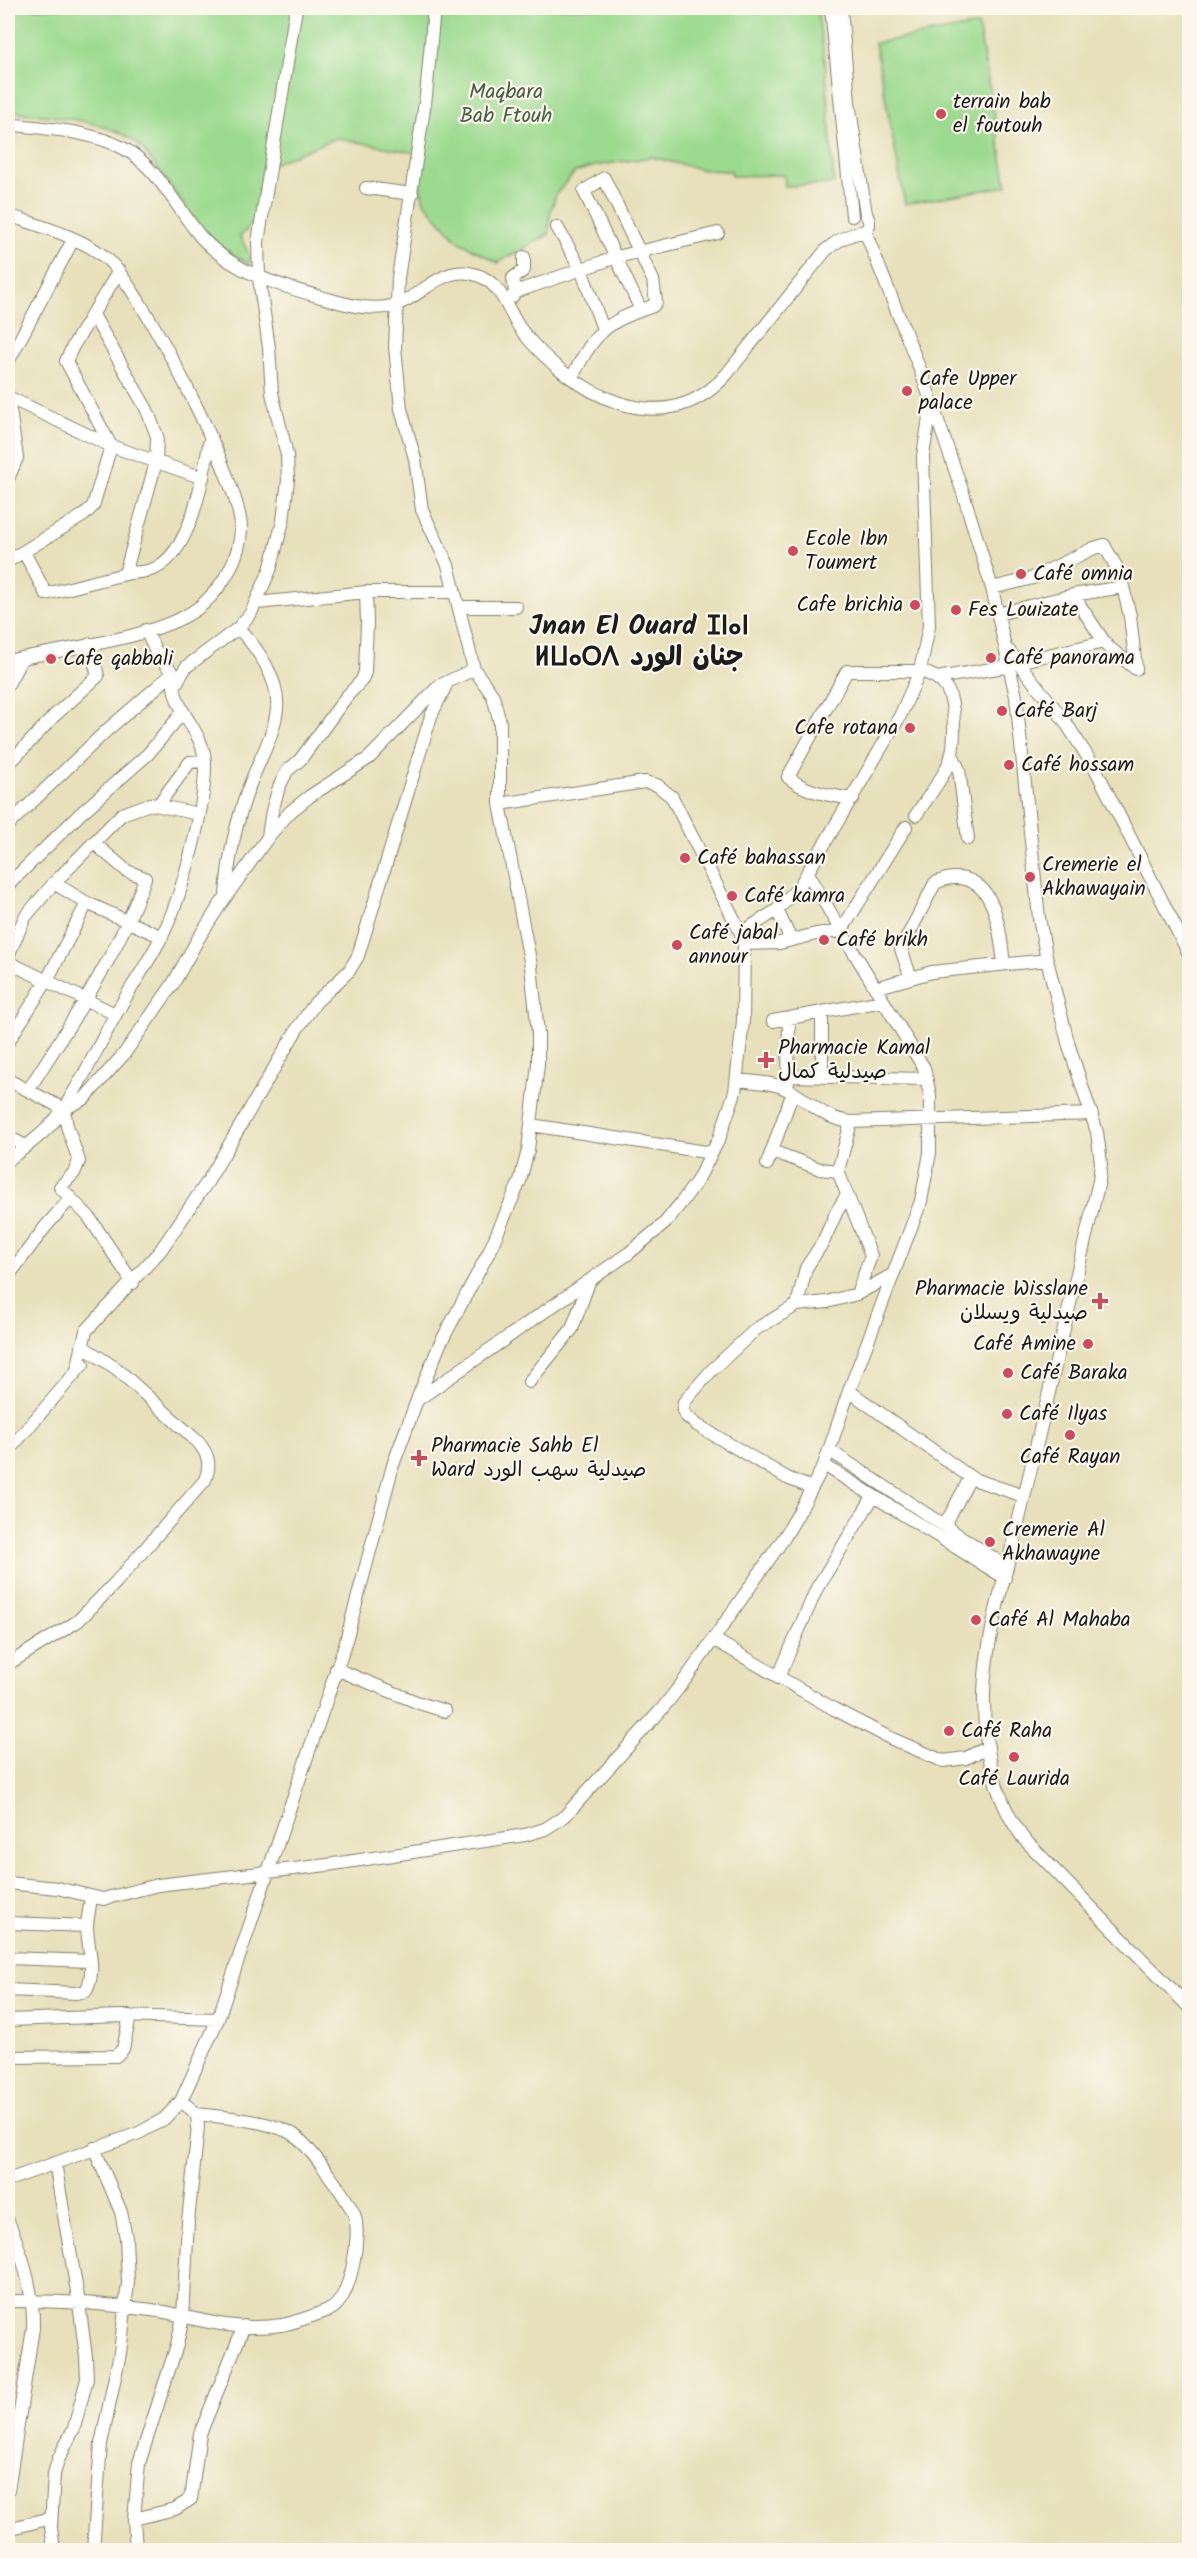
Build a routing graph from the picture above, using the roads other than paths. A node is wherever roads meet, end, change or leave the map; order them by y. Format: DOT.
graph roads {
  1 [pos="296,8"];
  2 [pos="434,8"];
  3 [pos="831,8"];
  4 [pos="841,8"];
  5 [pos="8,124"];
  6 [pos="366,188"];
  7 [pos="412,194"];
  8 [pos="8,215"];
  9 [pos="856,225"];
  10 [pos="557,227"];
  11 [pos="718,233"];
  12 [pos="73,240"];
  13 [pos="639,251"];
  14 [pos="524,257"];
  15 [pos="617,257"];
  16 [pos="581,269"];
  17 [pos="119,271"];
  18 [pos="260,278"];
  19 [pos="515,292"];
  20 [pos="396,304"];
  21 [pos="507,306"];
  22 [pos="640,310"];
  23 [pos="92,313"];
  24 [pos="603,329"];
  25 [pos="8,362"];
  26 [pos="572,377"];
  27 [pos="8,397"];
  28 [pos="932,403"];
  29 [pos="210,440"];
  30 [pos="111,446"];
  31 [pos="156,462"];
  32 [pos="203,478"];
  33 [pos="8,479"];
  34 [pos="24,552"];
  35 [pos="8,561"];
  36 [pos="125,574"];
  37 [pos="1123,587"];
  38 [pos="993,588"];
  39 [pos="366,592"];
  40 [pos="455,592"];
  41 [pos="1073,595"];
  42 [pos="257,603"];
  43 [pos="459,607"];
  44 [pos="516,607"];
  45 [pos="998,614"];
  46 [pos="238,628"];
  47 [pos="146,630"];
  48 [pos="1104,642"];
  49 [pos="90,644"];
  50 [pos="22,658"];
  51 [pos="8,661"];
  52 [pos="1014,664"];
  53 [pos="474,669"];
  54 [pos="920,671"];
  55 [pos="175,677"];
  56 [pos="937,678"];
  57 [pos="448,681"];
  58 [pos="8,684"];
  59 [pos="183,712"];
  60 [pos="952,754"];
  61 [pos="205,761"];
  62 [pos="8,765"];
  63 [pos="853,799"];
  64 [pos="500,804"];
  65 [pos="158,805"];
  66 [pos="200,814"];
  67 [pos="916,815"];
  68 [pos="8,825"];
  69 [pos="906,827"];
  70 [pos="268,837"];
  71 [pos="968,839"];
  72 [pos="94,843"];
  73 [pos="808,873"];
  74 [pos="54,883"];
  75 [pos="8,885"];
  76 [pos="226,897"];
  77 [pos="87,903"];
  78 [pos="777,910"];
  79 [pos="129,922"];
  80 [pos="841,931"];
  81 [pos="162,937"];
  82 [pos="743,938"];
  83 [pos="791,940"];
  84 [pos="8,956"];
  85 [pos="1190,956"];
  86 [pos="1047,960"];
  87 [pos="8,962"];
  88 [pos="1004,964"];
  89 [pos="911,978"];
  90 [pos="46,982"];
  91 [pos="875,988"];
  92 [pos="84,1001"];
  93 [pos="883,1001"];
  94 [pos="115,1014"];
  95 [pos="822,1014"];
  96 [pos="789,1018"];
  97 [pos="773,1021"];
  98 [pos="8,1042"];
  99 [pos="788,1076"];
  100 [pos="822,1077"];
  101 [pos="927,1078"];
  102 [pos="8,1080"];
  103 [pos="737,1080"];
  104 [pos="29,1089"];
  105 [pos="791,1091"];
  106 [pos="64,1109"];
  107 [pos="1092,1114"];
  108 [pos="930,1120"];
  109 [pos="851,1122"];
  110 [pos="531,1125"];
  111 [pos="8,1137"];
  112 [pos="26,1146"];
  113 [pos="772,1151"];
  114 [pos="712,1153"];
  115 [pos="8,1160"];
  116 [pos="768,1164"];
  117 [pos="838,1171"];
  118 [pos="847,1195"];
  119 [pos="70,1199"];
  120 [pos="8,1272"];
  121 [pos="892,1275"];
  122 [pos="589,1282"];
  123 [pos="133,1283"];
  124 [pos="8,1289"];
  125 [pos="857,1294"];
  126 [pos="796,1305"];
  127 [pos="82,1346"];
  128 [pos="93,1353"];
  129 [pos="77,1370"];
  130 [pos="530,1383"];
  131 [pos="849,1391"];
  132 [pos="417,1400"];
  133 [pos="830,1450"];
  134 [pos="8,1451"];
  135 [pos="824,1465"];
  136 [pos="973,1479"];
  137 [pos="812,1488"];
  138 [pos="1024,1496"];
  139 [pos="873,1497"];
  140 [pos="945,1525"];
  141 [pos="1006,1573"];
  142 [pos="713,1639"];
  143 [pos="8,1664"];
  144 [pos="336,1670"];
  145 [pos="778,1678"];
  146 [pos="445,1711"];
  147 [pos="988,1747"];
  148 [pos="268,1871"];
  149 [pos="8,1883"];
  150 [pos="91,1896"];
  151 [pos="8,1923"];
  152 [pos="87,1926"];
  153 [pos="8,1958"];
  154 [pos="91,1961"];
  155 [pos="8,1990"];
  156 [pos="1190,2007"];
  157 [pos="130,2016"];
  158 [pos="218,2019"];
  159 [pos="8,2020"];
  160 [pos="8,2057"];
  161 [pos="181,2101"];
  162 [pos="197,2114"];
  163 [pos="94,2148"];
  164 [pos="55,2163"];
  165 [pos="8,2180"];
  166 [pos="8,2222"];
  167 [pos="8,2301"];
  168 [pos="32,2301"];
  169 [pos="79,2303"];
  170 [pos="127,2307"];
  171 [pos="183,2317"];
  172 [pos="244,2326"];
  173 [pos="8,2490"];
  174 [pos="51,2518"];
  175 [pos="134,2519"];
  176 [pos="8,2529"];
  177 [pos="54,2550"];
  178 [pos="93,2550"];
  179 [pos="136,2550"];
  1 -- 18 [label="street"];
  2 -- 7 [label="street"];
  3 -- 9 [label="street"];
  4 -- 9 [label="street"];
  5 -- 18 [label="street"];
  6 -- 7 [label="street"];
  7 -- 20 [label="street"];
  8 -- 12 [label="street"];
  9 -- 26 [label="street"];
  9 -- 28 [label="street"];
  10 -- 16 [label="street"];
  11 -- 13 [label="street"];
  12 -- 17 [label="street"];
  12 -- 25 [label="street"];
  13 -- 15 [label="street"];
  13 -- 15 [label="street"];
  13 -- 22 [label="street"];
  14 -- 19 [label="street"];
  15 -- 16 [label="street"];
  15 -- 22 [label="street"];
  16 -- 19 [label="street"];
  16 -- 24 [label="street"];
  17 -- 23 [label="street"];
  17 -- 29 [label="street"];
  18 -- 20 [label="street"];
  18 -- 42 [label="street"];
  19 -- 21 [label="street"];
  20 -- 21 [label="street"];
  20 -- 40 [label="street"];
  21 -- 26 [label="street"];
  22 -- 24 [label="street"];
  23 -- 30 [label="street"];
  23 -- 31 [label="street"];
  24 -- 26 [label="street"];
  27 -- 30 [label="street"];
  27 -- 33 [label="street"];
  28 -- 38 [label="street"];
  28 -- 54 [label="street"];
  29 -- 32 [label="street"];
  29 -- 47 [label="street"];
  30 -- 31 [label="street"];
  30 -- 34 [label="street"];
  31 -- 32 [label="street"];
  31 -- 36 [label="street"];
  32 -- 36 [label="street"];
  34 -- 35 [label="street"];
  34 -- 36 [label="street"];
  37 -- 38 [label="street"];
  37 -- 41 [label="street"];
  37 -- 48 [label="street"];
  38 -- 45 [label="street"];
  39 -- 40 [label="street"];
  39 -- 42 [label="street"];
  39 -- 70 [label="street"];
  40 -- 43 [label="street"];
  41 -- 45 [label="street"];
  41 -- 48 [label="street"];
  42 -- 46 [label="street"];
  43 -- 44 [label="street"];
  43 -- 53 [label="street"];
  45 -- 52 [label="street"];
  46 -- 55 [label="street"];
  46 -- 76 [label="street"];
  47 -- 49 [label="street"];
  47 -- 55 [label="street"];
  48 -- 52 [label="street"];
  49 -- 50 [label="street"];
  49 -- 62 [label="street"];
  50 -- 51 [label="street"];
  50 -- 58 [label="street"];
  52 -- 56 [label="street"];
  52 -- 85 [label="street"];
  52 -- 86 [label="street"];
  53 -- 57 [label="street"];
  53 -- 64 [label="street"];
  54 -- 56 [label="street"];
  54 -- 63 [label="street"];
  54 -- 63 [label="street"];
  55 -- 59 [label="street"];
  55 -- 68 [label="street"];
  56 -- 60 [label="street"];
  57 -- 70 [label="street"];
  57 -- 123 [label="street"];
  59 -- 61 [label="street"];
  59 -- 75 [label="street"];
  60 -- 67 [label="street"];
  60 -- 71 [label="street"];
  61 -- 65 [label="street"];
  61 -- 66 [label="street"];
  63 -- 73 [label="street"];
  64 -- 82 [label="street"];
  64 -- 110 [label="street"];
  65 -- 66 [label="street"];
  65 -- 72 [label="street"];
  66 -- 81 [label="street"];
  69 -- 80 [label="street"];
  70 -- 76 [label="street"];
  72 -- 74 [label="street"];
  72 -- 79 [label="street"];
  73 -- 78 [label="street"];
  73 -- 80 [label="street"];
  74 -- 77 [label="street"];
  74 -- 84 [label="street"];
  76 -- 106 [label="street"];
  77 -- 79 [label="street"];
  77 -- 90 [label="street"];
  78 -- 82 [label="street"];
  78 -- 83 [label="street"];
  79 -- 81 [label="street"];
  79 -- 92 [label="street"];
  80 -- 83 [label="street"];
  80 -- 91 [label="street"];
  81 -- 94 [label="street"];
  82 -- 83 [label="street"];
  82 -- 103 [label="street"];
  86 -- 88 [label="street"];
  86 -- 107 [label="street"];
  87 -- 90 [label="street"];
  88 -- 89 [label="street"];
  88 -- 89 [label="street"];
  89 -- 91 [label="street"];
  90 -- 92 [label="street"];
  90 -- 98 [label="street"];
  91 -- 93 [label="street"];
  92 -- 94 [label="street"];
  92 -- 104 [label="street"];
  93 -- 95 [label="street"];
  93 -- 101 [label="street"];
  94 -- 106 [label="street"];
  95 -- 96 [label="street"];
  95 -- 100 [label="street"];
  96 -- 97 [label="street"];
  96 -- 99 [label="street"];
  99 -- 100 [label="street"];
  99 -- 105 [label="street"];
  100 -- 101 [label="street"];
  101 -- 108 [label="street"];
  102 -- 104 [label="street"];
  103 -- 105 [label="street"];
  103 -- 114 [label="street"];
  104 -- 106 [label="street"];
  105 -- 109 [label="street"];
  105 -- 113 [label="street"];
  106 -- 112 [label="street"];
  106 -- 119 [label="street"];
  107 -- 108 [label="street"];
  107 -- 138 [label="street"];
  108 -- 109 [label="street"];
  108 -- 121 [label="street"];
  109 -- 117 [label="street"];
  110 -- 114 [label="street"];
  110 -- 132 [label="street"];
  111 -- 112 [label="street"];
  112 -- 115 [label="street"];
  113 -- 116 [label="street"];
  113 -- 117 [label="street"];
  114 -- 122 [label="street"];
  117 -- 118 [label="street"];
  118 -- 125 [label="street"];
  118 -- 126 [label="street"];
  119 -- 120 [label="street"];
  119 -- 123 [label="street"];
  120 -- 124 [label="street"];
  121 -- 125 [label="street"];
  121 -- 131 [label="street"];
  122 -- 130 [label="street"];
  122 -- 132 [label="street"];
  123 -- 127 [label="street"];
  125 -- 126 [label="street"];
  126 -- 137 [label="street"];
  127 -- 128 [label="street"];
  127 -- 129 [label="street"];
  128 -- 129 [label="street"];
  128 -- 143 [label="street"];
  129 -- 134 [label="street"];
  131 -- 133 [label="street"];
  131 -- 136 [label="street"];
  132 -- 144 [label="street"];
  133 -- 135 [label="street"];
  133 -- 140 [label="street"];
  135 -- 137 [label="street"];
  135 -- 139 [label="street"];
  136 -- 138 [label="street"];
  136 -- 140 [label="street"];
  137 -- 142 [label="street"];
  138 -- 141 [label="street"];
  139 -- 141 [label="street"];
  139 -- 145 [label="street"];
  140 -- 141 [label="street"];
  141 -- 147 [label="street"];
  142 -- 145 [label="street"];
  142 -- 148 [label="street"];
  144 -- 146 [label="street"];
  144 -- 148 [label="street"];
  145 -- 147 [label="street"];
  147 -- 156 [label="street"];
  148 -- 150 [label="street"];
  148 -- 158 [label="street"];
  149 -- 150 [label="street"];
  150 -- 152 [label="street"];
  151 -- 152 [label="street"];
  152 -- 154 [label="street"];
  153 -- 154 [label="street"];
  154 -- 155 [label="street"];
  157 -- 158 [label="street"];
  157 -- 159 [label="street"];
  157 -- 160 [label="street"];
  158 -- 161 [label="street"];
  161 -- 162 [label="street"];
  161 -- 163 [label="street"];
  162 -- 171 [label="street"];
  162 -- 172 [label="street"];
  163 -- 164 [label="street"];
  163 -- 170 [label="street"];
  164 -- 165 [label="street"];
  164 -- 169 [label="street"];
  166 -- 168 [label="street"];
  167 -- 168 [label="street"];
  168 -- 169 [label="street"];
  168 -- 173 [label="street"];
  169 -- 170 [label="street"];
  169 -- 174 [label="street"];
  170 -- 171 [label="street"];
  170 -- 178 [label="street"];
  171 -- 172 [label="street"];
  171 -- 175 [label="street"];
  172 -- 175 [label="street"];
  174 -- 176 [label="street"];
  174 -- 177 [label="street"];
  175 -- 179 [label="street"];
}
